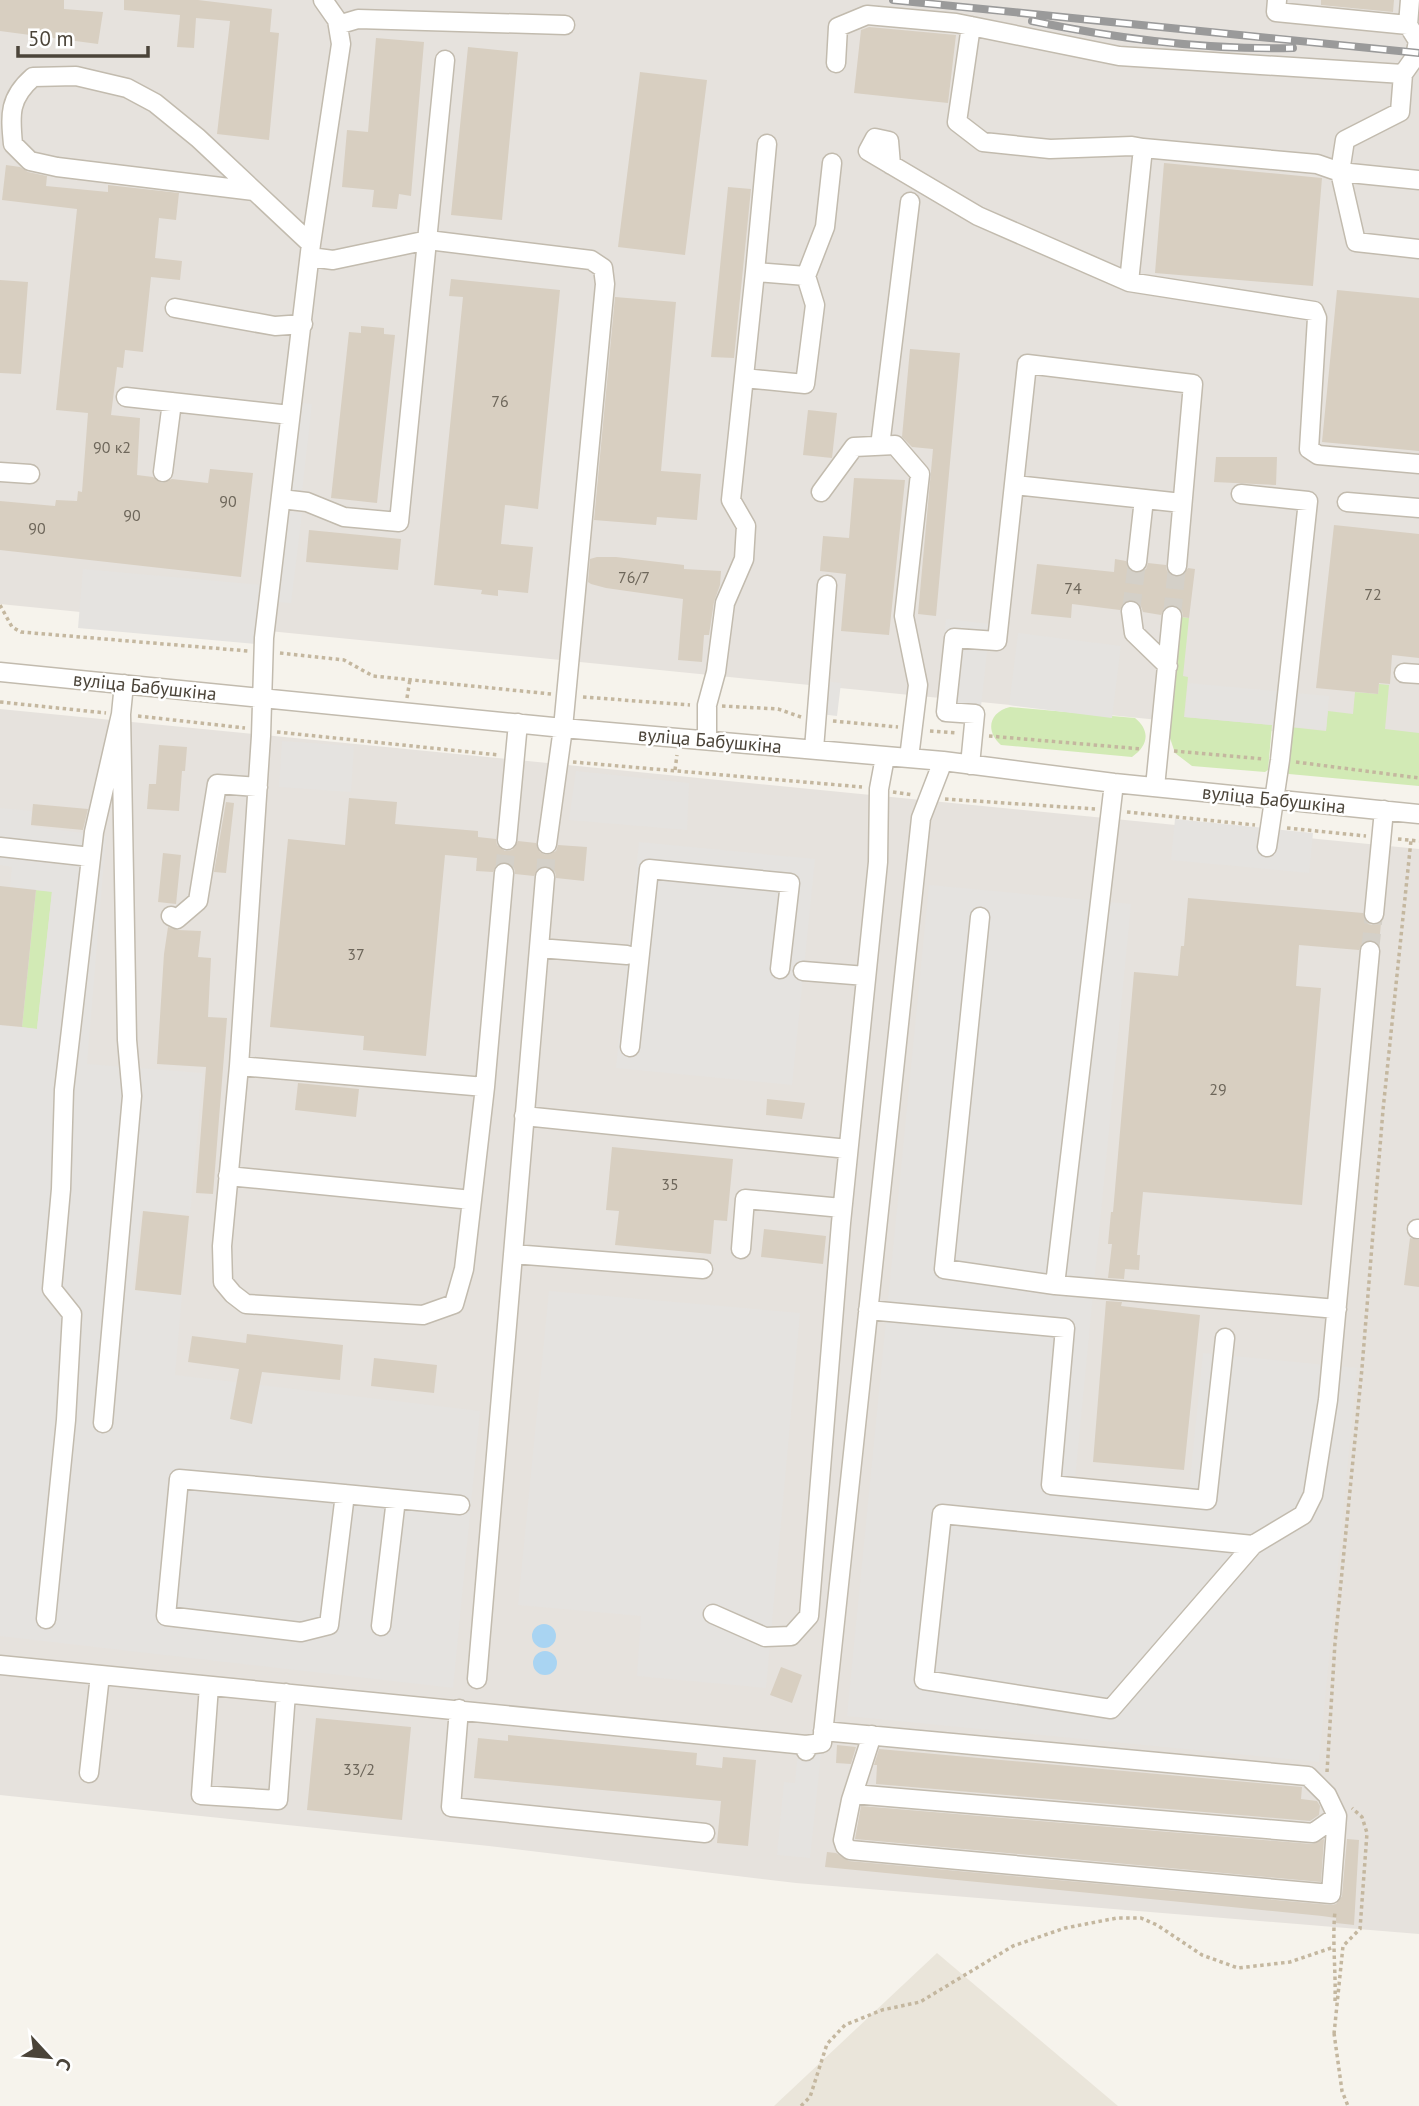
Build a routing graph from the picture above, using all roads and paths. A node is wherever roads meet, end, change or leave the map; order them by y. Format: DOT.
graph roads {
  1 [pos="321,0"];
  2 [pos="1277,0"];
  3 [pos="1410,0"];
  4 [pos="1408,24"];
  5 [pos="338,25"];
  6 [pos="565,25"];
  7 [pos="971,26"];
  8 [pos="445,60"];
  9 [pos="836,63"];
  10 [pos="1404,75"];
  11 [pos="767,145"];
  12 [pos="1143,148"];
  13 [pos="832,163"];
  14 [pos="891,164"];
  15 [pos="1340,172"];
  16 [pos="1419,180"];
  17 [pos="254,191"];
  18 [pos="910,202"];
  19 [pos="428,240"];
  20 [pos="1419,249"];
  21 [pos="310,250"];
  22 [pos="755,272"];
  23 [pos="806,276"];
  24 [pos="1129,282"];
  25 [pos="175,307"];
  26 [pos="303,324"];
  27 [pos="744,379"];
  28 [pos="126,397"];
  29 [pos="172,402"];
  30 [pos="290,415"];
  31 [pos="880,446"];
  32 [pos="1419,464"];
  33 [pos="0,472"];
  34 [pos="163,472"];
  35 [pos="30,474"];
  36 [pos="1015,485"];
  37 [pos="821,492"];
  38 [pos="1241,494"];
  39 [pos="281,499"];
  40 [pos="1144,499"];
  41 [pos="1348,502"];
  42 [pos="1182,503"];
  43 [pos="1419,508"];
  44 [pos="1136,562"];
  45 [pos="1177,566"];
  46 [pos="827,585"];
  47 [pos="1131,611"];
  48 [pos="1172,616"];
  49 [pos="1168,666"];
  50 [pos="0,671"];
  51 [pos="124,684"];
  52 [pos="263,698"];
  53 [pos="0,702"];
  54 [pos="121,714"];
  55 [pos="518,723"];
  56 [pos="563,728"];
  57 [pos="261,730"];
  58 [pos="707,740"];
  59 [pos="814,749"];
  60 [pos="515,756"];
  61 [pos="886,757"];
  62 [pos="909,758"];
  63 [pos="559,761"];
  64 [pos="943,761"];
  65 [pos="970,765"];
  66 [pos="1114,783"];
  67 [pos="258,787"];
  68 [pos="1155,787"];
  69 [pos="879,789"];
  70 [pos="927,798"];
  71 [pos="1274,799"];
  72 [pos="1111,810"];
  73 [pos="1384,810"];
  74 [pos="1419,814"];
  75 [pos="1270,826"];
  76 [pos="1381,837"];
  77 [pos="507,840"];
  78 [pos="1411,840"];
  79 [pos="1419,841"];
  80 [pos="547,844"];
  81 [pos="0,847"];
  82 [pos="1267,847"];
  83 [pos="91,857"];
  84 [pos="504,873"];
  85 [pos="545,877"];
  86 [pos="1374,914"];
  87 [pos="171,916"];
  88 [pos="980,917"];
  89 [pos="539,947"];
  90 [pos="1370,951"];
  91 [pos="627,955"];
  92 [pos="780,969"];
  93 [pos="803,971"];
  94 [pos="866,976"];
  95 [pos="630,1047"];
  96 [pos="239,1066"];
  97 [pos="485,1087"];
  98 [pos="524,1115"];
  99 [pos="848,1149"];
  100 [pos="229,1176"];
  101 [pos="472,1199"];
  102 [pos="842,1209"];
  103 [pos="740,1250"];
  104 [pos="513,1254"];
  105 [pos="703,1269"];
  106 [pos="1055,1284"];
  107 [pos="1337,1309"];
  108 [pos="868,1310"];
  109 [pos="1225,1338"];
  110 [pos="103,1423"];
  111 [pos="345,1494"];
  112 [pos="396,1499"];
  113 [pos="460,1504"];
  114 [pos="1253,1545"];
  115 [pos="713,1614"];
  116 [pos="47,1619"];
  117 [pos="381,1626"];
  118 [pos="0,1665"];
  119 [pos="100,1675"];
  120 [pos="477,1679"];
  121 [pos="209,1686"];
  122 [pos="286,1693"];
  123 [pos="459,1710"];
  124 [pos="823,1731"];
  125 [pos="872,1735"];
  126 [pos="89,1773"];
  127 [pos="1326,1784"];
  128 [pos="853,1794"];
  129 [pos="1341,1808"];
  130 [pos="705,1833"];
  131 [pos="1331,1894"];
  132 [pos="1334,1947"];
  133 [pos="1334,2034"];
  134 [pos="801,2106"];
  135 [pos="1348,2106"];
  1 -- 5 [label="street"];
  2 -- 4 [label="street"];
  3 -- 4 [label="street"];
  4 -- 10 [label="street"];
  5 -- 6 [label="street"];
  5 -- 21 [label="street"];
  7 -- 9 [label="street"];
  7 -- 10 [label="street"];
  7 -- 12 [label="street"];
  8 -- 19 [label="street"];
  10 -- 15 [label="street"];
  11 -- 22 [label="street"];
  12 -- 15 [label="street"];
  12 -- 24 [label="street"];
  13 -- 23 [label="street"];
  14 -- 24 [label="street"];
  15 -- 16 [label="street"];
  15 -- 20 [label="street"];
  17 -- 17 [label="street"];
  17 -- 21 [label="street"];
  18 -- 31 [label="street"];
  19 -- 21 [label="street"];
  19 -- 39 [label="street"];
  19 -- 56 [label="street"];
  21 -- 26 [label="street"];
  22 -- 23 [label="street"];
  22 -- 27 [label="street"];
  23 -- 27 [label="street"];
  24 -- 32 [label="street"];
  25 -- 26 [label="street"];
  26 -- 30 [label="street"];
  27 -- 58 [label="street"];
  28 -- 29 [label="street"];
  29 -- 30 [label="street"];
  29 -- 34 [label="street"];
  30 -- 39 [label="street"];
  31 -- 37 [label="street"];
  31 -- 62 [label="street"];
  33 -- 35 [label="street"];
  36 -- 40 [label="street"];
  36 -- 42 [label="street"];
  36 -- 65 [label="street"];
  38 -- 71 [label="street"];
  39 -- 52 [label="street"];
  40 -- 42 [label="street"];
  40 -- 44 [label="street"];
  41 -- 43 [label="street"];
  42 -- 45 [label="street"];
  46 -- 59 [label="street"];
  47 -- 49 [label="street"];
  48 -- 49 [label="street"];
  49 -- 68 [label="street"];
  50 -- 51 [label="street, вуліца Бабушкіна"];
  51 -- 52 [label="street, вуліца Бабушкіна"];
  51 -- 54 [label="street"];
  52 -- 55 [label="street, вуліца Бабушкіна"];
  52 -- 57 [label="street"];
  53 -- 54 [label="path"];
  54 -- 57 [label="path"];
  54 -- 83 [label="street"];
  54 -- 110 [label="street"];
  55 -- 56 [label="street, вуліца Бабушкіна"];
  55 -- 60 [label="street"];
  56 -- 58 [label="street, вуліца Бабушкіна"];
  56 -- 63 [label="street"];
  57 -- 60 [label="path"];
  57 -- 67 [label="street"];
  58 -- 59 [label="street, вуліца Бабушкіна"];
  59 -- 61 [label="street, вуліца Бабушкіна"];
  60 -- 77 [label="street"];
  61 -- 62 [label="street, вуліца Бабушкіна"];
  61 -- 69 [label="street"];
  62 -- 64 [label="street, вуліца Бабушкіна"];
  63 -- 69 [label="path"];
  63 -- 80 [label="street"];
  64 -- 65 [label="street, вуліца Бабушкіна"];
  64 -- 70 [label="street"];
  65 -- 66 [label="street, вуліца Бабушкіна"];
  66 -- 68 [label="street, вуліца Бабушкіна"];
  66 -- 72 [label="street"];
  67 -- 87 [label="street"];
  67 -- 96 [label="street"];
  68 -- 71 [label="street, вуліца Бабушкіна"];
  69 -- 70 [label="path"];
  69 -- 94 [label="street"];
  70 -- 72 [label="path"];
  70 -- 108 [label="street"];
  71 -- 73 [label="street, вуліца Бабушкіна"];
  71 -- 75 [label="street"];
  72 -- 75 [label="path"];
  72 -- 106 [label="street"];
  73 -- 74 [label="street, вуліца Бабушкіна"];
  73 -- 76 [label="street"];
  75 -- 76 [label="path"];
  75 -- 82 [label="street"];
  76 -- 78 [label="path"];
  76 -- 86 [label="street"];
  78 -- 79 [label="path"];
  78 -- 127 [label="path"];
  81 -- 83 [label="street"];
  83 -- 116 [label="street"];
  84 -- 97 [label="street"];
  85 -- 89 [label="street"];
  88 -- 106 [label="street"];
  89 -- 91 [label="street"];
  89 -- 98 [label="street"];
  90 -- 107 [label="street"];
  92 -- 95 [label="street"];
  93 -- 94 [label="street"];
  94 -- 99 [label="street"];
  96 -- 97 [label="street"];
  96 -- 100 [label="street"];
  97 -- 101 [label="street"];
  98 -- 99 [label="street"];
  98 -- 104 [label="street"];
  99 -- 102 [label="street"];
  100 -- 101 [label="street"];
  100 -- 101 [label="street"];
  102 -- 103 [label="street"];
  102 -- 115 [label="street"];
  104 -- 105 [label="street"];
  104 -- 120 [label="street"];
  106 -- 107 [label="street"];
  107 -- 114 [label="street"];
  108 -- 109 [label="street"];
  108 -- 124 [label="street"];
  111 -- 111 [label="street"];
  111 -- 112 [label="street"];
  112 -- 113 [label="street"];
  112 -- 117 [label="street"];
  114 -- 114 [label="street"];
  118 -- 119 [label="street"];
  119 -- 121 [label="street"];
  119 -- 126 [label="street"];
  121 -- 122 [label="street"];
  121 -- 122 [label="street"];
  122 -- 123 [label="street"];
  123 -- 124 [label="street"];
  123 -- 130 [label="street"];
  124 -- 125 [label="street"];
  125 -- 128 [label="street"];
  125 -- 129 [label="street"];
  128 -- 129 [label="street"];
  128 -- 131 [label="street"];
  129 -- 131 [label="street"];
  129 -- 133 [label="path"];
  131 -- 132 [label="path"];
  132 -- 133 [label="path"];
  132 -- 134 [label="path"];
  133 -- 135 [label="path"];
}
